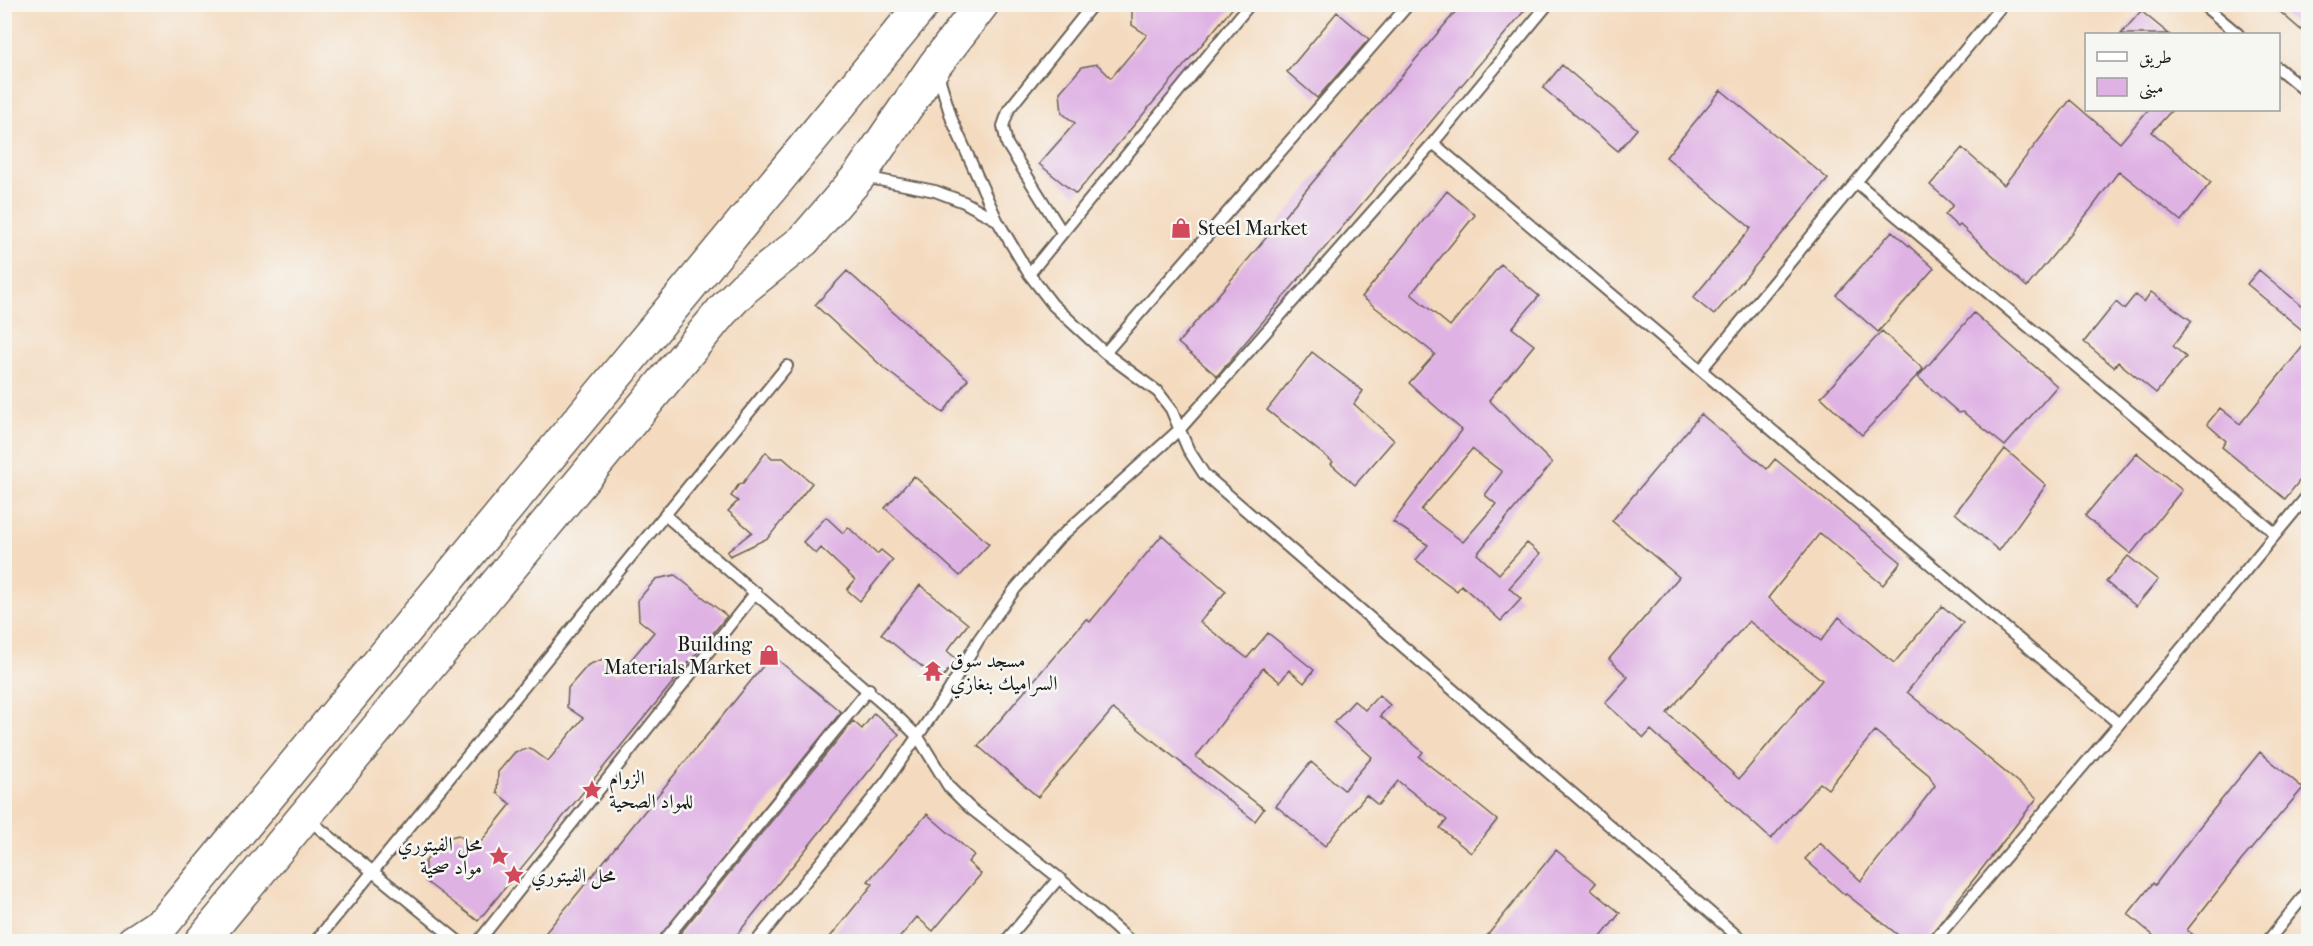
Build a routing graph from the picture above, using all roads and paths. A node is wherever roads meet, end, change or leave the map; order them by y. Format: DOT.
graph roads {
  1 [pos="922,4"];
  2 [pos="982,4"];
  3 [pos="1093,4"];
  4 [pos="1250,4"];
  5 [pos="1409,4"];
  6 [pos="1548,4"];
  7 [pos="2003,4"];
  8 [pos="2202,4"];
  9 [pos="2237,33"];
  10 [pos="935,65"];
  11 [pos="2280,70"];
  12 [pos="2308,93"];
  13 [pos="1432,142"];
  14 [pos="859,176"];
  15 [pos="1856,183"];
  16 [pos="996,220"];
  17 [pos="1062,232"];
  18 [pos="1029,274"];
  19 [pos="1105,353"];
  20 [pos="787,366"];
  21 [pos="1701,370"];
  22 [pos="1180,429"];
  23 [pos="2308,495"];
  24 [pos="666,516"];
  25 [pos="2276,534"];
  26 [pos="756,592"];
  27 [pos="869,689"];
  28 [pos="2119,724"];
  29 [pos="918,737"];
  30 [pos="305,817"];
  31 [pos="373,870"];
  32 [pos="1059,878"];
  33 [pos="2308,891"];
  34 [pos="156,931"];
  35 [pos="133,942"];
  36 [pos="201,942"];
  37 [pos="315,942"];
  38 [pos="459,942"];
  39 [pos="478,942"];
  40 [pos="663,942"];
  41 [pos="756,942"];
  42 [pos="1005,942"];
  43 [pos="1131,942"];
  44 [pos="1744,942"];
  45 [pos="1933,942"];
  46 [pos="2267,942"];
  1 -- 34 [label="main road"];
  2 -- 10 [label="main road"];
  3 -- 17 [label="lane"];
  4 -- 17 [label="lane"];
  5 -- 19 [label="lane"];
  6 -- 13 [label="lane"];
  7 -- 15 [label="lane"];
  8 -- 9 [label="lane"];
  10 -- 14 [label="main road"];
  10 -- 16 [label="lane"];
  11 -- 12 [label="lane"];
  13 -- 21 [label="lane"];
  13 -- 22 [label="lane"];
  14 -- 16 [label="lane"];
  14 -- 30 [label="main road"];
  15 -- 21 [label="lane"];
  15 -- 25 [label="lane"];
  16 -- 18 [label="lane"];
  17 -- 18 [label="lane"];
  18 -- 19 [label="lane"];
  19 -- 22 [label="lane"];
  20 -- 24 [label="lane"];
  21 -- 28 [label="lane"];
  22 -- 29 [label="lane"];
  22 -- 44 [label="lane"];
  23 -- 25 [label="lane"];
  24 -- 26 [label="lane"];
  24 -- 31 [label="lane"];
  25 -- 28 [label="lane"];
  26 -- 27 [label="lane"];
  26 -- 39 [label="lane"];
  27 -- 29 [label="lane"];
  27 -- 40 [label="lane"];
  28 -- 45 [label="lane"];
  29 -- 32 [label="lane"];
  29 -- 41 [label="lane"];
  30 -- 31 [label="lane"];
  30 -- 36 [label="main road"];
  31 -- 37 [label="lane"];
  31 -- 38 [label="lane"];
  32 -- 42 [label="lane"];
  32 -- 43 [label="lane"];
  33 -- 46 [label="lane"];
  34 -- 35 [label="main road"];
}
